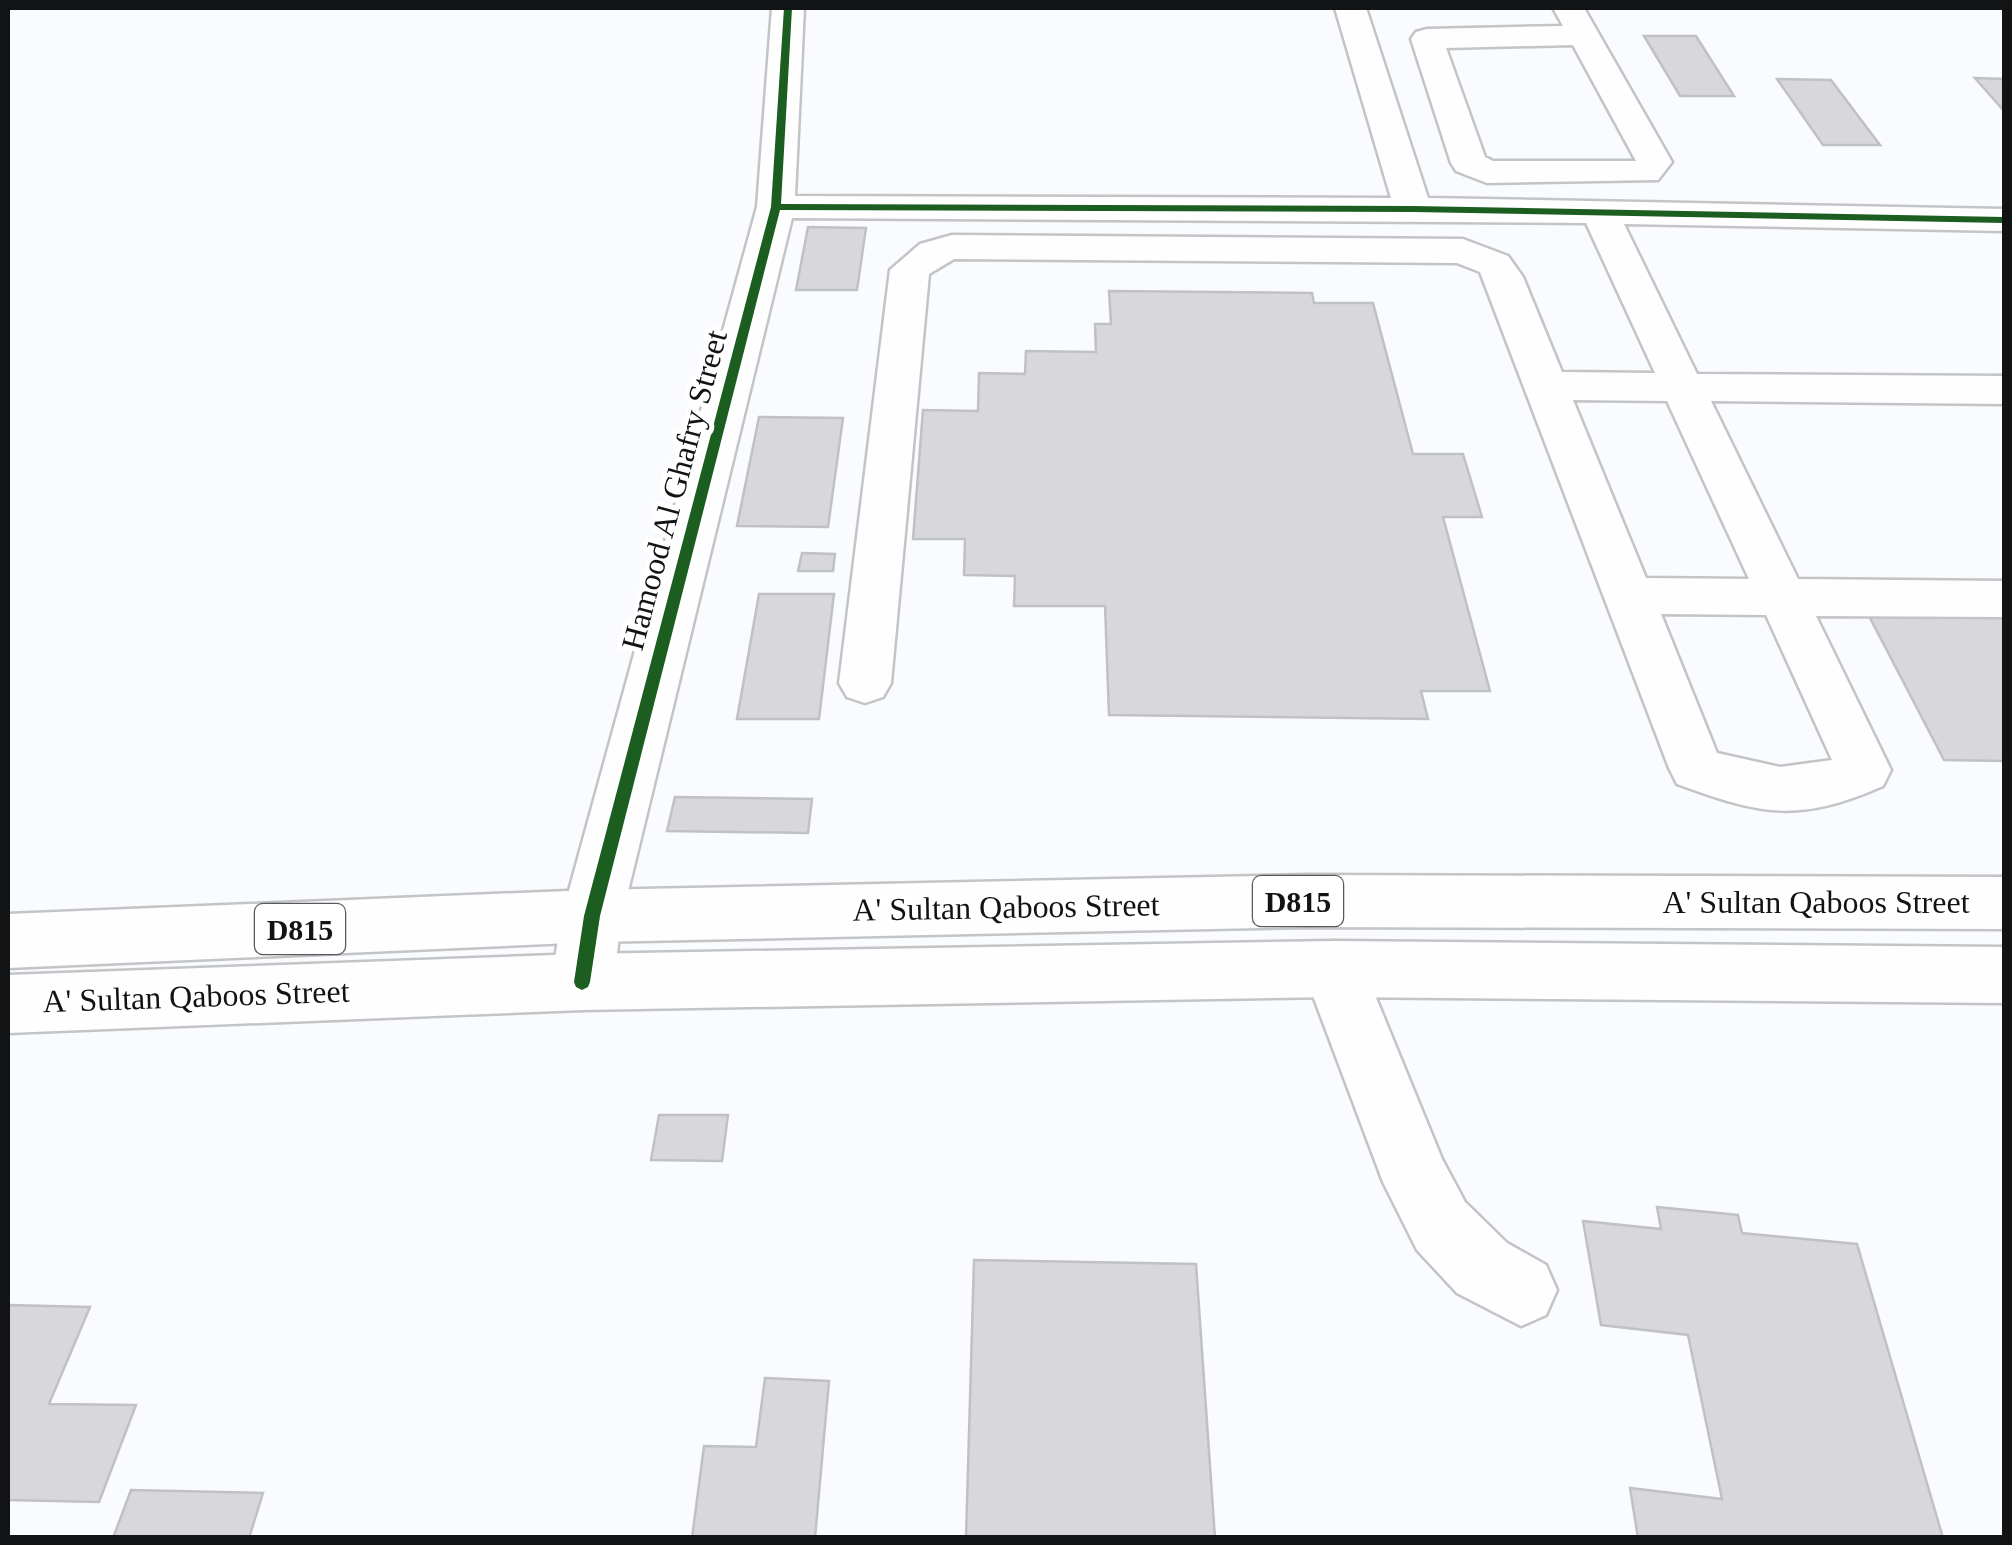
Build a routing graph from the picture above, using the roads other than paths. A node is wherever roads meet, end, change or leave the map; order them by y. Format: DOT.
graph roads {
  1 [pos="788,8"];
  2 [pos="1351,8"];
  3 [pos="1577,21"];
  4 [pos="1493,22"];
  5 [pos="776,207"];
  6 [pos="1412,209"];
  7 [pos="1601,215"];
  8 [pos="2004,220"];
  9 [pos="1547,386"];
  10 [pos="1682,386"];
  11 [pos="2004,390"];
  12 [pos="1629,596"];
  13 [pos="1782,597"];
  14 [pos="2004,599"];
  15 [pos="866,683"];
  16 [pos="1306,900"];
  17 [pos="2004,903"];
  18 [pos="592,916"];
  19 [pos="8,941"];
  20 [pos="1334,969"];
  21 [pos="2004,975"];
  22 [pos="582,982"];
  23 [pos="8,1004"];
  24 [pos="1521,1290"];
  1 -- 5 [label="street, Hamood Al Ghafry Street"];
  2 -- 6 [label="street"];
  3 -- 4 [label="street"];
  3 -- 4 [label="street"];
  5 -- 6 [label="street"];
  5 -- 18 [label="street, Hamood Al Ghafry Street"];
  6 -- 7 [label="street"];
  7 -- 8 [label="street"];
  7 -- 10 [label="street"];
  9 -- 10 [label="street"];
  9 -- 12 [label="street"];
  9 -- 15 [label="street"];
  10 -- 11 [label="street"];
  10 -- 13 [label="street"];
  12 -- 13 [label="street"];
  12 -- 13 [label="street"];
  13 -- 14 [label="street"];
  16 -- 17 [label="street, A' Sultan Qaboos Street / D815"];
  16 -- 18 [label="street, A' Sultan Qaboos Street / D815"];
  16 -- 20 [label="street"];
  18 -- 19 [label="street, A' Sultan Qaboos Street / D815"];
  18 -- 22 [label="street, Hamood Al Ghafry Street"];
  20 -- 21 [label="street, A' Sultan Qaboos Street / D815"];
  20 -- 22 [label="street, A' Sultan Qaboos Street / D815"];
  20 -- 24 [label="street"];
  22 -- 23 [label="street, A' Sultan Qaboos Street / D815"];
}
